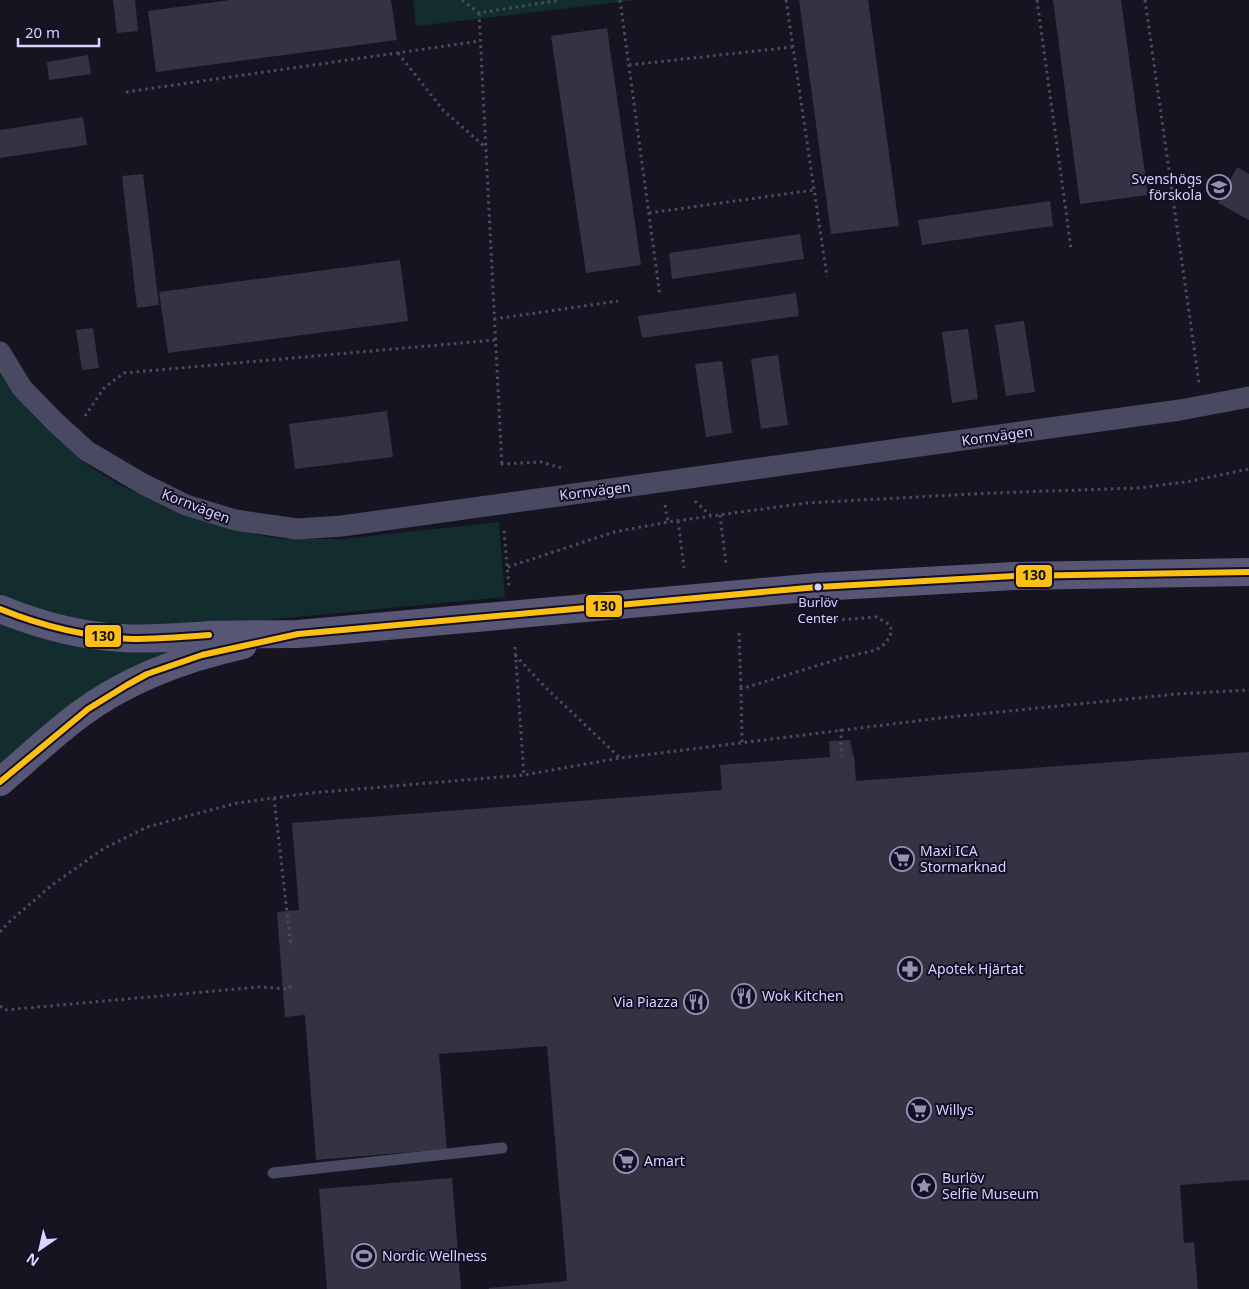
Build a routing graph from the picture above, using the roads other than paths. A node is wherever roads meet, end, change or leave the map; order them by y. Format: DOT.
graph roads {
  1 [pos="0,352"];
  2 [pos="1249,397"];
  3 [pos="1249,572"];
  4 [pos="0,609"];
  5 [pos="298,634"];
  6 [pos="0,782"];
  7 [pos="502,1148"];
  8 [pos="272,1173"];
  1 -- 2 [label="street, Kornvägen"];
  3 -- 5 [label="main road"];
  4 -- 5 [label="main road"];
  5 -- 6 [label="main road"];
  7 -- 8 [label="lane"];
}
